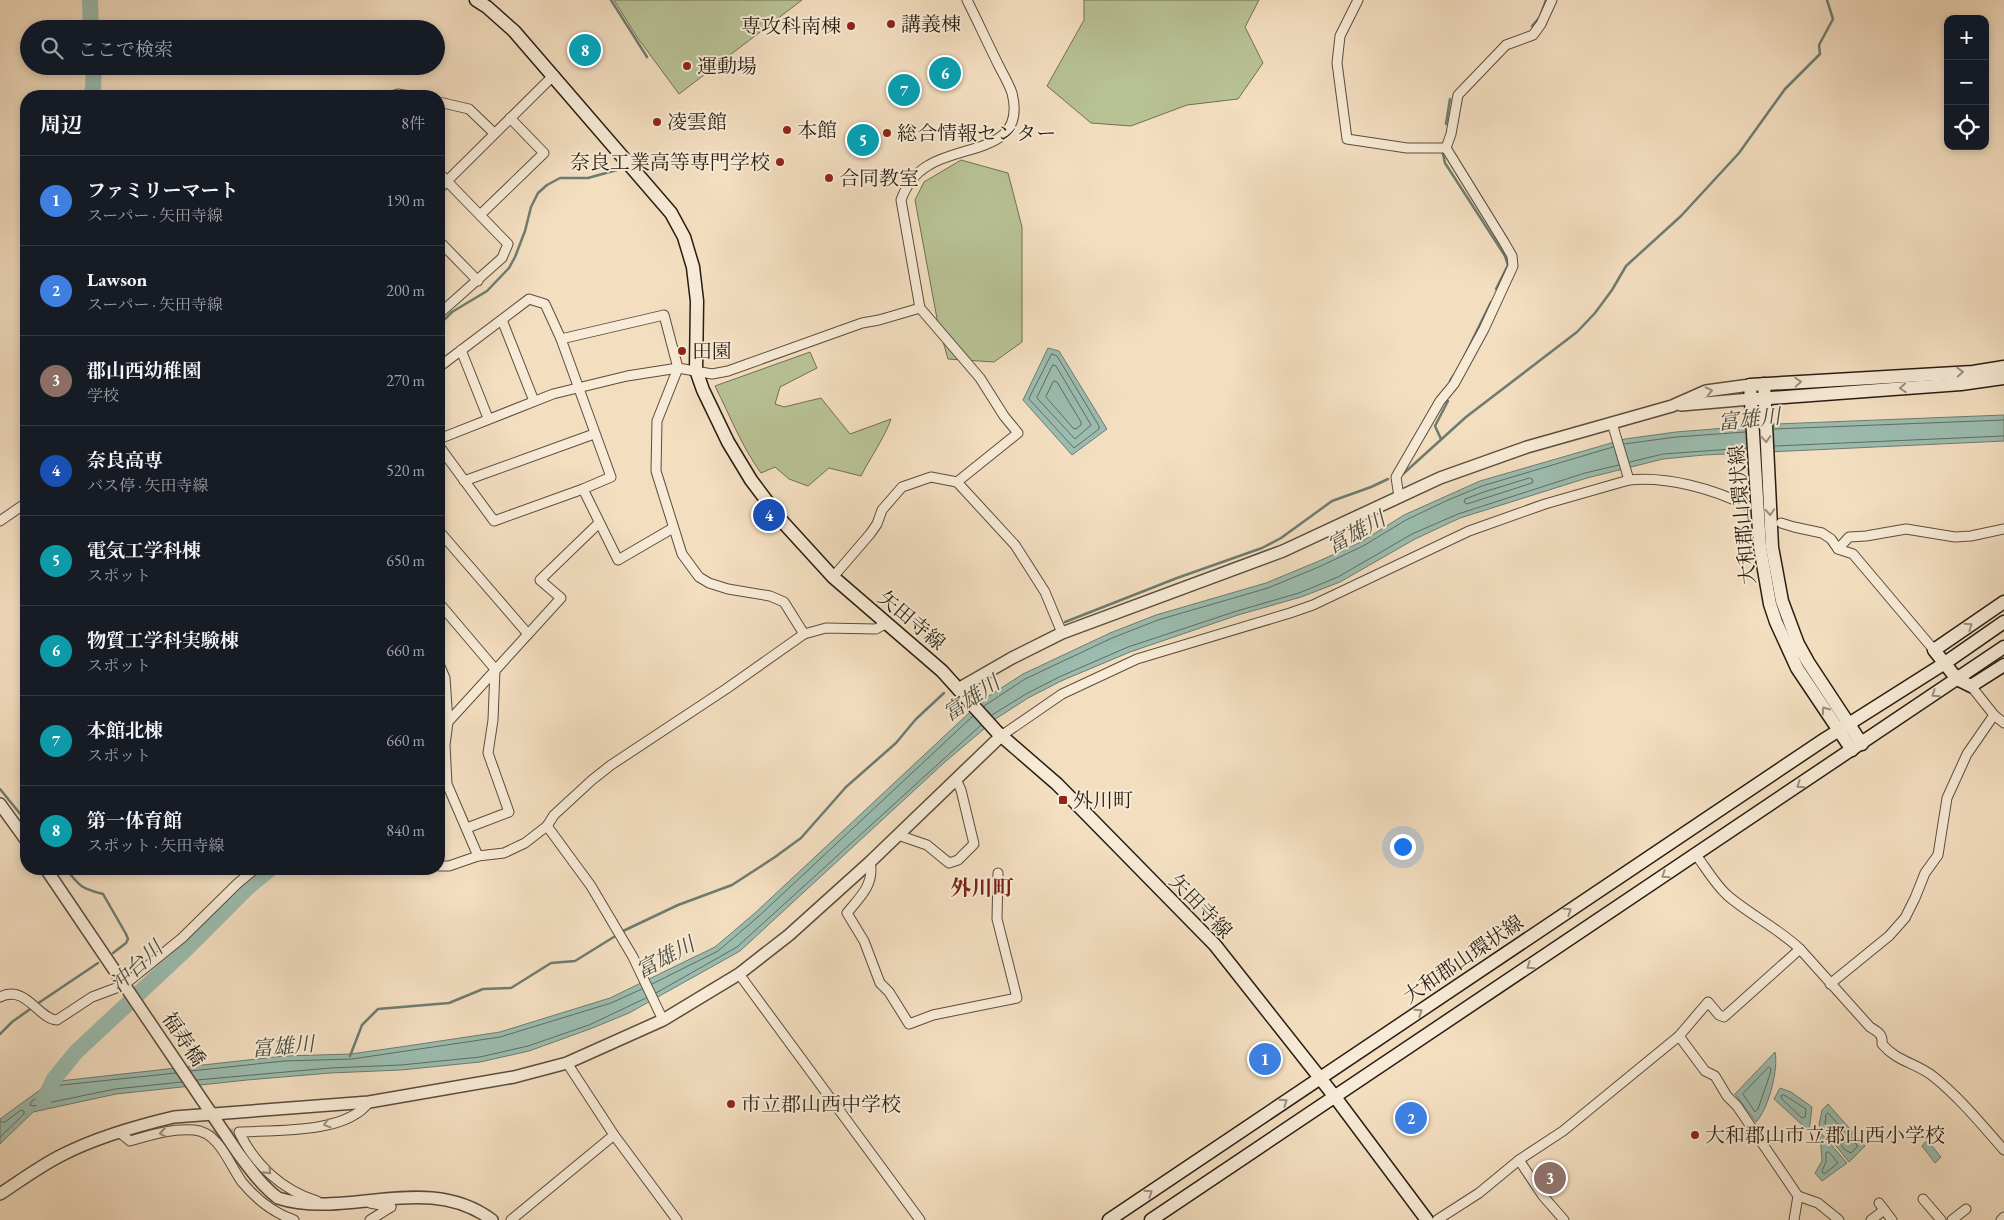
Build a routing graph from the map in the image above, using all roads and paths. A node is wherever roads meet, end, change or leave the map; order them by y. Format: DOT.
graph roads {
  1 [pos="476,0"];
  2 [pos="967,0"];
  3 [pos="1358,0"];
  4 [pos="1552,0"];
  5 [pos="554,75"];
  6 [pos="445,103"];
  7 [pos="510,118"];
  8 [pos="494,133"];
  9 [pos="1446,148"];
  10 [pos="447,181"];
  11 [pos="480,215"];
  12 [pos="445,248"];
  13 [pos="478,281"];
  14 [pos="445,308"];
  15 [pos="920,308"];
  16 [pos="502,320"];
  17 [pos="561,339"];
  18 [pos="461,350"];
  19 [pos="445,362"];
  20 [pos="2004,367"];
  21 [pos="678,368"];
  22 [pos="696,370"];
  23 [pos="2004,378"];
  24 [pos="1764,384"];
  25 [pos="1750,385"];
  26 [pos="578,388"];
  27 [pos="1764,398"];
  28 [pos="1751,399"];
  29 [pos="534,401"];
  30 [pos="1672,406"];
  31 [pos="1758,415"];
  32 [pos="488,418"];
  33 [pos="1612,423"];
  34 [pos="594,434"];
  35 [pos="445,436"];
  36 [pos="445,454"];
  37 [pos="1630,480"];
  38 [pos="464,481"];
  39 [pos="957,482"];
  40 [pos="583,489"];
  41 [pos="1399,497"];
  42 [pos="1747,506"];
  43 [pos="20,507"];
  44 [pos="0,521"];
  45 [pos="599,523"];
  46 [pos="1781,523"];
  47 [pos="672,528"];
  48 [pos="2004,529"];
  49 [pos="445,538"];
  50 [pos="1838,549"];
  51 [pos="833,577"];
  52 [pos="2004,602"];
  53 [pos="445,609"];
  54 [pos="2004,622"];
  55 [pos="887,623"];
  56 [pos="1062,633"];
  57 [pos="528,634"];
  58 [pos="804,634"];
  59 [pos="2004,647"];
  60 [pos="1934,650"];
  61 [pos="1945,663"];
  62 [pos="2004,664"];
  63 [pos="495,669"];
  64 [pos="445,676"];
  65 [pos="1957,679"];
  66 [pos="1971,686"];
  67 [pos="961,693"];
  68 [pos="1994,715"];
  69 [pos="448,722"];
  70 [pos="2004,723"];
  71 [pos="1844,727"];
  72 [pos="999,734"];
  73 [pos="1857,747"];
  74 [pos="956,779"];
  75 [pos="0,804"];
  76 [pos="547,826"];
  77 [pos="467,828"];
  78 [pos="20,832"];
  79 [pos="898,835"];
  80 [pos="1696,854"];
  81 [pos="478,856"];
  82 [pos="870,862"];
  83 [pos="445,866"];
  84 [pos="998,873"];
  85 [pos="50,875"];
  86 [pos="248,875"];
  87 [pos="1800,949"];
  88 [pos="739,974"];
  89 [pos="1830,984"];
  90 [pos="124,985"];
  91 [pos="0,997"];
  92 [pos="661,1015"];
  93 [pos="1679,1036"];
  94 [pos="567,1063"];
  95 [pos="1320,1078"];
  96 [pos="1335,1096"];
  97 [pos="369,1102"];
  98 [pos="212,1114"];
  99 [pos="119,1132"];
  100 [pos="614,1135"];
  101 [pos="2004,1150"];
  102 [pos="1519,1160"];
  103 [pos="0,1194"];
  104 [pos="1798,1196"];
  105 [pos="1923,1198"];
  106 [pos="391,1207"];
  107 [pos="1966,1209"];
  108 [pos="354,1214"];
  109 [pos="329,1216"];
  110 [pos="2004,1217"];
  111 [pos="294,1220"];
  112 [pos="370,1220"];
  113 [pos="492,1220"];
  114 [pos="511,1220"];
  115 [pos="677,1220"];
  116 [pos="920,1220"];
  117 [pos="1108,1220"];
  118 [pos="1151,1220"];
  119 [pos="1427,1220"];
  120 [pos="1437,1220"];
  121 [pos="1564,1220"];
  122 [pos="1794,1220"];
  123 [pos="1839,1220"];
  124 [pos="1872,1220"];
  125 [pos="1892,1220"];
  126 [pos="1940,1220"];
  127 [pos="1952,1220"];
  128 [pos="2001,1220"];
  1 -- 5 [label="main road, 矢田寺線"];
  2 -- 15 [label="street"];
  3 -- 9 [label="street"];
  4 -- 9 [label="street"];
  5 -- 7 [label="street"];
  5 -- 22 [label="main road, 矢田寺線"];
  6 -- 8 [label="street"];
  7 -- 8 [label="street"];
  7 -- 11 [label="street"];
  8 -- 10 [label="street"];
  9 -- 41 [label="street"];
  10 -- 11 [label="street"];
  11 -- 13 [label="street"];
  12 -- 13 [label="street"];
  13 -- 14 [label="street"];
  15 -- 22 [label="street"];
  15 -- 39 [label="street"];
  16 -- 17 [label="street"];
  16 -- 18 [label="street"];
  16 -- 29 [label="street"];
  17 -- 21 [label="street"];
  17 -- 26 [label="street"];
  18 -- 19 [label="street"];
  18 -- 32 [label="street"];
  24 -- 20 [label="main road, one-way"];
  21 -- 22 [label="street"];
  21 -- 26 [label="street"];
  21 -- 47 [label="street"];
  22 -- 51 [label="main road, 矢田寺線"];
  23 -- 27 [label="main road, one-way"];
  24 -- 25 [label="main road"];
  24 -- 27 [label="main road, 大和郡山環状線"];
  25 -- 28 [label="main road, 大和郡山環状線"];
  30 -- 25 [label="street, one-way"];
  26 -- 29 [label="street"];
  26 -- 34 [label="street"];
  27 -- 28 [label="main road"];
  27 -- 31 [label="main road, 大和郡山環状線"];
  28 -- 30 [label="street"];
  28 -- 31 [label="main road, 大和郡山環状線"];
  29 -- 32 [label="street"];
  30 -- 33 [label="street"];
  31 -- 71 [label="main road, 大和郡山環状線"];
  32 -- 35 [label="street"];
  33 -- 37 [label="street"];
  33 -- 41 [label="street"];
  34 -- 38 [label="street"];
  34 -- 40 [label="street"];
  36 -- 38 [label="street"];
  37 -- 42 [label="street"];
  37 -- 72 [label="street"];
  38 -- 40 [label="street"];
  39 -- 51 [label="street"];
  39 -- 56 [label="street"];
  40 -- 45 [label="street"];
  41 -- 56 [label="street"];
  43 -- 44 [label="street"];
  45 -- 47 [label="street"];
  45 -- 57 [label="street"];
  46 -- 50 [label="street"];
  47 -- 58 [label="street"];
  48 -- 50 [label="street"];
  49 -- 57 [label="street"];
  50 -- 60 [label="street"];
  51 -- 55 [label="main road, 矢田寺線"];
  60 -- 52 [label="main road, one-way"];
  53 -- 63 [label="street"];
  54 -- 61 [label="main road, 大和郡山環状線"];
  55 -- 58 [label="street"];
  55 -- 67 [label="main road, 矢田寺線"];
  56 -- 67 [label="street"];
  57 -- 63 [label="street"];
  58 -- 76 [label="street"];
  59 -- 65 [label="main road"];
  60 -- 61 [label="main road"];
  61 -- 65 [label="main road"];
  61 -- 71 [label="main road, 大和郡山環状線"];
  62 -- 66 [label="main road"];
  63 -- 69 [label="street"];
  63 -- 77 [label="street"];
  64 -- 69 [label="street"];
  65 -- 66 [label="main road"];
  65 -- 73 [label="main road, one-way"];
  66 -- 68 [label="street"];
  67 -- 72 [label="main road, 矢田寺線"];
  68 -- 70 [label="street"];
  68 -- 89 [label="street"];
  69 -- 77 [label="street"];
  71 -- 73 [label="main road, 大和郡山環状線"];
  95 -- 71 [label="main road, 大和郡山環状線, one-way"];
  72 -- 74 [label="street"];
  72 -- 95 [label="main road, 矢田寺線"];
  73 -- 80 [label="main road, one-way"];
  74 -- 79 [label="street"];
  74 -- 79 [label="street"];
  75 -- 78 [label="street"];
  76 -- 81 [label="street"];
  76 -- 92 [label="street"];
  77 -- 81 [label="street"];
  79 -- 82 [label="street"];
  80 -- 87 [label="street"];
  80 -- 96 [label="main road, one-way"];
  81 -- 83 [label="street"];
  82 -- 84 [label="street"];
  82 -- 88 [label="street"];
  85 -- 90 [label="street, 福寿橋"];
  86 -- 90 [label="street"];
  87 -- 89 [label="street"];
  87 -- 93 [label="street"];
  88 -- 92 [label="street"];
  88 -- 116 [label="street"];
  89 -- 101 [label="street"];
  90 -- 91 [label="street"];
  90 -- 98 [label="street, 福寿橋"];
  92 -- 94 [label="street"];
  93 -- 102 [label="street"];
  93 -- 104 [label="street"];
  94 -- 97 [label="street"];
  94 -- 100 [label="street"];
  95 -- 96 [label="main road, 矢田寺線"];
  117 -- 95 [label="main road, 大和郡山環状線, one-way"];
  96 -- 118 [label="main road"];
  96 -- 119 [label="main road, 矢田寺線"];
  97 -- 98 [label="street"];
  97 -- 106 [label="street, one-way"];
  98 -- 99 [label="street"];
  98 -- 109 [label="street, 福寿橋"];
  99 -- 103 [label="street"];
  111 -- 99 [label="street, one-way"];
  100 -- 114 [label="street"];
  100 -- 115 [label="street"];
  102 -- 120 [label="street"];
  102 -- 121 [label="street"];
  104 -- 122 [label="street"];
  104 -- 123 [label="street"];
  105 -- 126 [label="street"];
  106 -- 108 [label="street"];
  106 -- 112 [label="street"];
  106 -- 113 [label="street"];
  107 -- 127 [label="street"];
  110 -- 128 [label="street"];
  124 -- 125 [label="street"];
}
